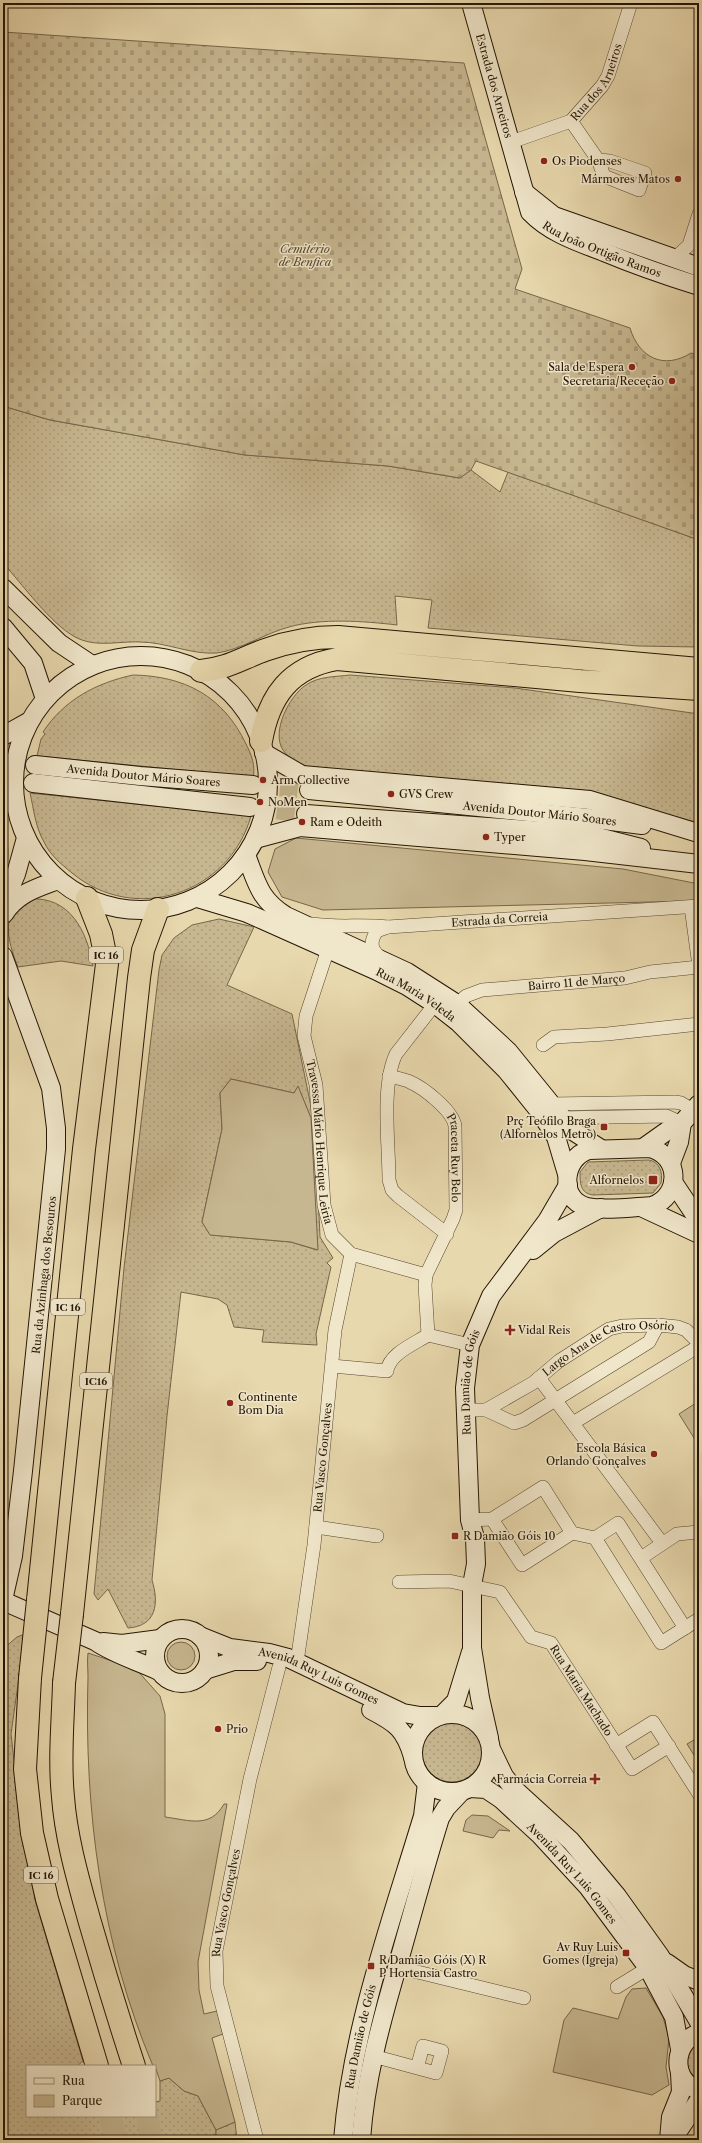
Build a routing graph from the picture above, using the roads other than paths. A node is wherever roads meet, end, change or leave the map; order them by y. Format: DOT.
graph roads {
  1 [pos="471,3"];
  2 [pos="631,3"];
  3 [pos="571,121"];
  4 [pos="511,142"];
  5 [pos="598,160"];
  6 [pos="517,169"];
  7 [pos="524,192"];
  8 [pos="699,214"];
  9 [pos="674,259"];
  10 [pos="699,267"];
  11 [pos="699,286"];
  12 [pos="3,588"];
  13 [pos="3,627"];
  14 [pos="699,655"];
  15 [pos="587,660"];
  16 [pos="92,665"];
  17 [pos="699,669"];
  18 [pos="201,671"];
  19 [pos="580,681"];
  20 [pos="699,689"];
  21 [pos="44,699"];
  22 [pos="699,703"];
  23 [pos="28,722"];
  24 [pos="3,736"];
  25 [pos="263,747"];
  26 [pos="35,765"];
  27 [pos="33,783"];
  28 [pos="253,785"];
  29 [pos="309,790"];
  30 [pos="250,807"];
  31 [pos="10,808"];
  32 [pos="306,814"];
  33 [pos="698,834"];
  34 [pos="26,838"];
  35 [pos="256,839"];
  36 [pos="246,855"];
  37 [pos="699,864"];
  38 [pos="58,880"];
  39 [pos="87,898"];
  40 [pos="197,898"];
  41 [pos="3,905"];
  42 [pos="695,906"];
  43 [pos="158,909"];
  44 [pos="3,916"];
  45 [pos="300,922"];
  46 [pos="388,927"];
  47 [pos="328,949"];
  48 [pos="3,956"];
  49 [pos="381,959"];
  50 [pos="699,967"];
  51 [pos="435,1004"];
  52 [pos="457,1004"];
  53 [pos="699,1024"];
  54 [pos="543,1045"];
  55 [pos="389,1076"];
  56 [pos="545,1108"];
  57 [pos="691,1112"];
  58 [pos="562,1119"];
  59 [pos="643,1148"];
  60 [pos="601,1149"];
  61 [pos="671,1163"];
  62 [pos="568,1180"];
  63 [pos="673,1182"];
  64 [pos="641,1207"];
  65 [pos="601,1208"];
  66 [pos="699,1221"];
  67 [pos="447,1234"];
  68 [pos="699,1234"];
  69 [pos="351,1254"];
  70 [pos="521,1259"];
  71 [pos="426,1275"];
  72 [pos="658,1325"];
  73 [pos="428,1335"];
  74 [pos="699,1344"];
  75 [pos="470,1345"];
  76 [pos="332,1366"];
  77 [pos="539,1378"];
  78 [pos="555,1400"];
  79 [pos="465,1410"];
  80 [pos="486,1410"];
  81 [pos="573,1423"];
  82 [pos="492,1519"];
  83 [pos="470,1520"];
  84 [pos="316,1527"];
  85 [pos="572,1532"];
  86 [pos="699,1532"];
  87 [pos="377,1536"];
  88 [pos="595,1538"];
  89 [pos="662,1543"];
  90 [pos="640,1558"];
  91 [pos="399,1582"];
  92 [pos="472,1585"];
  93 [pos="3,1600"];
  94 [pos="699,1619"];
  95 [pos="685,1628"];
  96 [pos="200,1636"];
  97 [pos="160,1639"];
  98 [pos="95,1641"];
  99 [pos="472,1648"];
  100 [pos="297,1662"];
  101 [pos="279,1667"];
  102 [pos="205,1670"];
  103 [pos="159,1671"];
  104 [pos="440,1715"];
  105 [pos="490,1745"];
  106 [pos="616,1746"];
  107 [pos="669,1746"];
  108 [pos="413,1758"];
  109 [pos="427,1783"];
  110 [pos="466,1789"];
  111 [pos="699,1794"];
  112 [pos="387,1936"];
  113 [pos="405,1940"];
  114 [pos="654,1962"];
  115 [pos="397,1967"];
  116 [pos="699,1981"];
  117 [pos="617,1988"];
  118 [pos="524,1998"];
  119 [pos="699,2022"];
  120 [pos="699,2033"];
  121 [pos="359,2036"];
  122 [pos="375,2048"];
  123 [pos="680,2049"];
  124 [pos="97,2065"];
  125 [pos="134,2065"];
  126 [pos="417,2068"];
  127 [pos="680,2073"];
  128 [pos="699,2090"];
  129 [pos="699,2100"];
  130 [pos="257,2140"];
  131 [pos="343,2140"];
  132 [pos="361,2140"];
  133 [pos="670,2140"];
  1 -- 4 [label="street, Estrada dos Arneiros"];
  2 -- 3 [label="street, Rua dos Arneiros"];
  3 -- 4 [label="street, Rua dos Arneiros"];
  3 -- 5 [label="street"];
  4 -- 6 [label="street, Estrada dos Arneiros"];
  6 -- 7 [label="street, Rua João Ortigão Ramos"];
  7 -- 9 [label="street, Rua João Ortigão Ramos"];
  7 -- 11 [label="street, Rua João Ortigão Ramos"];
  8 -- 9 [label="street"];
  9 -- 10 [label="street, Rua João Ortigão Ramos"];
  12 -- 16 [label="street"];
  13 -- 21 [label="street"];
  14 -- 15 [label="highway"];
  15 -- 17 [label="highway"];
  15 -- 18 [label="highway"];
  16 -- 18 [label="street"];
  16 -- 21 [label="street"];
  18 -- 25 [label="street"];
  19 -- 20 [label="highway"];
  19 -- 22 [label="highway"];
  19 -- 25 [label="highway"];
  21 -- 23 [label="street"];
  23 -- 24 [label="street"];
  23 -- 31 [label="street"];
  25 -- 33 [label="street"];
  25 -- 35 [label="street"];
  26 -- 28 [label="street, Avenida Doutor Mário Soares"];
  27 -- 30 [label="street, Avenida Doutor Mário Soares"];
  29 -- 33 [label="street, Avenida Doutor Mário Soares"];
  31 -- 34 [label="street"];
  32 -- 37 [label="street, Avenida Doutor Mário Soares"];
  34 -- 38 [label="street"];
  34 -- 41 [label="street"];
  35 -- 36 [label="street"];
  35 -- 37 [label="street"];
  36 -- 40 [label="street"];
  36 -- 45 [label="street, Rua Maria Veleda"];
  38 -- 39 [label="street"];
  38 -- 44 [label="street"];
  39 -- 43 [label="street"];
  39 -- 124 [label="highway, IC 16, bridge"];
  40 -- 43 [label="street"];
  40 -- 47 [label="street, Rua Maria Veleda"];
  42 -- 46 [label="street, Estrada da Correia"];
  42 -- 50 [label="street, Bairro 11 de Março"];
  43 -- 125 [label="highway, IC16, bridge"];
  45 -- 46 [label="street, Estrada da Correia"];
  45 -- 49 [label="street, Rua Maria Veleda"];
  46 -- 49 [label="street"];
  47 -- 51 [label="street, Rua Maria Veleda"];
  47 -- 69 [label="street, Travessa Mário Henrique Leiria"];
  48 -- 93 [label="street, Rua da Azinhaga dos Besouros"];
  49 -- 52 [label="street, Rua Maria Veleda"];
  50 -- 52 [label="street, Bairro 11 de Março"];
  51 -- 55 [label="street"];
  51 -- 56 [label="street, Rua Maria Veleda"];
  52 -- 56 [label="street, Rua Maria Veleda"];
  53 -- 54 [label="street"];
  55 -- 67 [label="street"];
  55 -- 67 [label="street, Praceta Ruy Belo"];
  56 -- 57 [label="street"];
  56 -- 58 [label="street, Rua Maria Veleda"];
  56 -- 62 [label="street, Rua Maria Veleda"];
  57 -- 58 [label="street"];
  57 -- 59 [label="street"];
  57 -- 61 [label="street"];
  58 -- 60 [label="street, Rua Maria Veleda"];
  59 -- 60 [label="street"];
  59 -- 61 [label="street"];
  60 -- 62 [label="street"];
  61 -- 63 [label="street"];
  62 -- 65 [label="street"];
  62 -- 70 [label="street, Rua Damião de Góis"];
  63 -- 64 [label="street"];
  63 -- 66 [label="street"];
  64 -- 65 [label="street"];
  64 -- 68 [label="street"];
  65 -- 70 [label="street, Rua Damião de Góis"];
  67 -- 71 [label="street"];
  69 -- 71 [label="street"];
  69 -- 76 [label="street, Rua Vasco Gonçalves"];
  70 -- 75 [label="street, Rua Damião de Góis"];
  71 -- 73 [label="street"];
  72 -- 74 [label="street, Largo Ana de Castro Osório"];
  72 -- 77 [label="street, Largo Ana de Castro Osório"];
  72 -- 78 [label="street"];
  73 -- 75 [label="street"];
  73 -- 76 [label="street"];
  74 -- 81 [label="street"];
  75 -- 79 [label="street, Rua Damião de Góis"];
  76 -- 84 [label="street, Rua Vasco Gonçalves"];
  77 -- 78 [label="street, Largo Ana de Castro Osório"];
  77 -- 80 [label="street, Largo Ana de Castro Osório"];
  78 -- 80 [label="street"];
  78 -- 81 [label="street, Largo Ana de Castro Osório"];
  79 -- 80 [label="street"];
  79 -- 83 [label="street, Rua Damião de Góis"];
  81 -- 89 [label="street, Largo Ana de Castro Osório"];
  82 -- 83 [label="street"];
  82 -- 85 [label="street"];
  82 -- 85 [label="street"];
  83 -- 92 [label="street, Rua Damião de Góis"];
  84 -- 87 [label="street"];
  84 -- 100 [label="street, Rua Vasco Gonçalves"];
  85 -- 88 [label="street"];
  86 -- 89 [label="street"];
  88 -- 90 [label="street"];
  88 -- 95 [label="street"];
  89 -- 90 [label="street"];
  90 -- 95 [label="street"];
  91 -- 92 [label="street, Rua Maria Machado"];
  92 -- 99 [label="street, Rua Damião de Góis"];
  92 -- 106 [label="street, Rua Maria Machado"];
  93 -- 98 [label="street"];
  94 -- 95 [label="street"];
  96 -- 97 [label="street"];
  96 -- 100 [label="street, Avenida Ruy Luís Gomes"];
  96 -- 102 [label="street"];
  97 -- 98 [label="street"];
  97 -- 103 [label="street"];
  98 -- 103 [label="street"];
  99 -- 104 [label="street, Rua Damião de Góis"];
  99 -- 105 [label="street, Rua Damião de Góis"];
  100 -- 104 [label="street, Avenida Ruy Luís Gomes"];
  101 -- 102 [label="street, Avenida Ruy Luís Gomes"];
  101 -- 108 [label="street, Avenida Ruy Luís Gomes"];
  101 -- 130 [label="street, Rua Vasco Gonçalves"];
  102 -- 103 [label="street"];
  104 -- 105 [label="street"];
  104 -- 108 [label="street"];
  105 -- 110 [label="street"];
  105 -- 114 [label="street, Avenida Ruy Luís Gomes"];
  106 -- 107 [label="street, Rua Maria Machado"];
  106 -- 107 [label="street, Rua Maria Machado"];
  107 -- 111 [label="street, Rua Maria Machado"];
  108 -- 109 [label="street"];
  109 -- 110 [label="street"];
  109 -- 112 [label="street, Rua Damião de Góis"];
  110 -- 113 [label="street, Rua Damião de Góis"];
  110 -- 114 [label="street, Avenida Ruy Luís Gomes"];
  112 -- 113 [label="street"];
  112 -- 121 [label="street, Rua Damião de Góis"];
  113 -- 115 [label="street, Rua Damião de Góis"];
  114 -- 116 [label="street"];
  114 -- 117 [label="street"];
  114 -- 119 [label="street, Avenida Ruy Luís Gomes"];
  114 -- 123 [label="street, Avenida Ruy Luís Gomes"];
  115 -- 118 [label="street"];
  115 -- 122 [label="street, Rua Damião de Góis"];
  120 -- 123 [label="street"];
  121 -- 122 [label="street"];
  121 -- 131 [label="street, Rua Damião de Góis"];
  122 -- 126 [label="street"];
  122 -- 132 [label="street, Rua Damião de Góis"];
  123 -- 127 [label="street, Avenida Ruy Luís Gomes"];
  127 -- 128 [label="street"];
  127 -- 133 [label="street, Avenida Ruy Luís Gomes"];
  129 -- 133 [label="street"];
}
